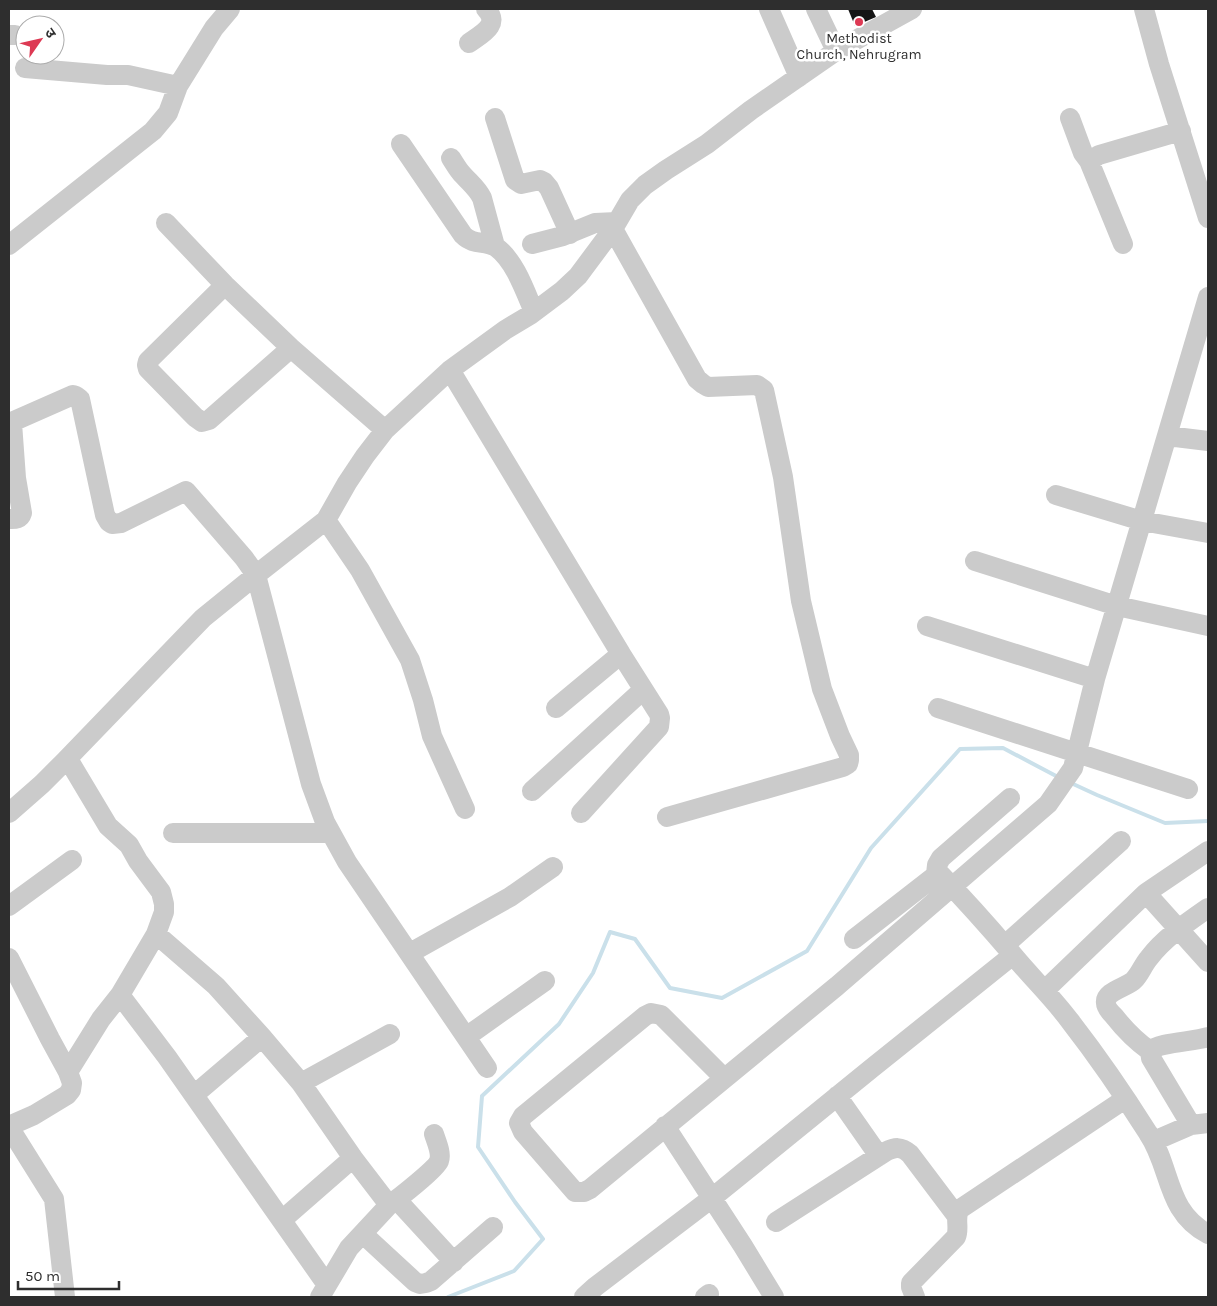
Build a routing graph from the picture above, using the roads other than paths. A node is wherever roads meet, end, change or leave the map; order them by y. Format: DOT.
graph roads {
  1 [pos="230,9"];
  2 [pos="769,9"];
  3 [pos="816,9"];
  4 [pos="911,9"];
  5 [pos="1144,9"];
  6 [pos="492,10"];
  7 [pos="469,43"];
  8 [pos="836,51"];
  9 [pos="25,68"];
  10 [pos="799,78"];
  11 [pos="178,86"];
  12 [pos="494,118"];
  13 [pos="1070,118"];
  14 [pos="1181,130"];
  15 [pos="401,144"];
  16 [pos="451,158"];
  17 [pos="1089,160"];
  18 [pos="1208,218"];
  19 [pos="166,223"];
  20 [pos="615,226"];
  21 [pos="570,234"];
  22 [pos="532,244"];
  23 [pos="1123,244"];
  24 [pos="9,245"];
  25 [pos="494,246"];
  26 [pos="225,285"];
  27 [pos="1208,297"];
  28 [pos="534,312"];
  29 [pos="291,348"];
  30 [pos="450,370"];
  31 [pos="386,430"];
  32 [pos="1167,436"];
  33 [pos="1208,442"];
  34 [pos="1056,495"];
  35 [pos="9,519"];
  36 [pos="326,520"];
  37 [pos="1142,522"];
  38 [pos="1208,532"];
  39 [pos="975,561"];
  40 [pos="256,575"];
  41 [pos="1117,606"];
  42 [pos="927,626"];
  43 [pos="1208,626"];
  44 [pos="621,654"];
  45 [pos="1095,679"];
  46 [pos="643,690"];
  47 [pos="556,708"];
  48 [pos="938,708"];
  49 [pos="68,759"];
  50 [pos="1075,761"];
  51 [pos="1188,789"];
  52 [pos="532,790"];
  53 [pos="1010,798"];
  54 [pos="466,809"];
  55 [pos="9,813"];
  56 [pos="581,813"];
  57 [pos="667,817"];
  58 [pos="173,833"];
  59 [pos="331,833"];
  60 [pos="1121,841"];
  61 [pos="1208,851"];
  62 [pos="72,860"];
  63 [pos="554,867"];
  64 [pos="936,874"];
  65 [pos="952,888"];
  66 [pos="1146,893"];
  67 [pos="9,906"];
  68 [pos="1208,908"];
  69 [pos="1179,929"];
  70 [pos="156,934"];
  71 [pos="854,939"];
  72 [pos="1009,950"];
  73 [pos="410,954"];
  74 [pos="9,958"];
  75 [pos="1208,962"];
  76 [pos="545,981"];
  77 [pos="1045,990"];
  78 [pos="120,995"];
  79 [pos="390,1034"];
  80 [pos="262,1037"];
  81 [pos="466,1037"];
  82 [pos="1208,1037"];
  83 [pos="1150,1051"];
  84 [pos="487,1068"];
  85 [pos="68,1072"];
  86 [pos="724,1078"];
  87 [pos="301,1083"];
  88 [pos="194,1095"];
  89 [pos="837,1096"];
  90 [pos="1125,1099"];
  91 [pos="1200,1124"];
  92 [pos="665,1126"];
  93 [pos="9,1127"];
  94 [pos="434,1134"];
  95 [pos="1154,1141"];
  96 [pos="879,1156"];
  97 [pos="353,1158"];
  98 [pos="712,1198"];
  99 [pos="393,1202"];
  100 [pos="956,1215"];
  101 [pos="282,1220"];
  102 [pos="776,1222"];
  103 [pos="493,1227"];
  104 [pos="363,1234"];
  105 [pos="1208,1234"];
  106 [pos="454,1262"];
  107 [pos="323,1291"];
  108 [pos="65,1297"];
  109 [pos="584,1297"];
  110 [pos="774,1297"];
  111 [pos="915,1297"];
  1 -- 11 [label="street"];
  2 -- 10 [label="street"];
  3 -- 8 [label="street"];
  4 -- 8 [label="street"];
  5 -- 14 [label="street"];
  6 -- 7 [label="street"];
  8 -- 10 [label="street"];
  9 -- 11 [label="street"];
  10 -- 20 [label="street"];
  11 -- 24 [label="street"];
  12 -- 21 [label="street"];
  13 -- 17 [label="street"];
  14 -- 17 [label="street"];
  14 -- 18 [label="street"];
  15 -- 25 [label="street"];
  16 -- 25 [label="street"];
  17 -- 23 [label="street"];
  19 -- 26 [label="street"];
  20 -- 21 [label="street"];
  20 -- 28 [label="street"];
  20 -- 57 [label="street"];
  21 -- 22 [label="street"];
  25 -- 28 [label="street"];
  26 -- 29 [label="street"];
  26 -- 29 [label="street"];
  27 -- 32 [label="street"];
  28 -- 30 [label="street"];
  29 -- 31 [label="street"];
  30 -- 31 [label="street"];
  30 -- 44 [label="street"];
  31 -- 36 [label="street"];
  32 -- 33 [label="street"];
  32 -- 37 [label="street"];
  34 -- 37 [label="street"];
  35 -- 40 [label="street"];
  36 -- 40 [label="street"];
  36 -- 54 [label="street"];
  37 -- 38 [label="street"];
  37 -- 41 [label="street"];
  39 -- 41 [label="street"];
  40 -- 49 [label="street"];
  40 -- 59 [label="street"];
  41 -- 43 [label="street"];
  41 -- 45 [label="street"];
  42 -- 45 [label="street"];
  44 -- 46 [label="street"];
  44 -- 47 [label="street"];
  45 -- 50 [label="street"];
  46 -- 52 [label="street"];
  46 -- 56 [label="street"];
  48 -- 50 [label="street"];
  49 -- 55 [label="street"];
  49 -- 70 [label="street"];
  50 -- 51 [label="street"];
  50 -- 65 [label="street"];
  53 -- 64 [label="street"];
  58 -- 59 [label="street"];
  59 -- 73 [label="street"];
  60 -- 72 [label="street"];
  61 -- 66 [label="street"];
  62 -- 67 [label="street"];
  63 -- 73 [label="street"];
  64 -- 65 [label="street"];
  64 -- 71 [label="street"];
  65 -- 72 [label="street"];
  65 -- 86 [label="street"];
  66 -- 69 [label="street"];
  66 -- 77 [label="street"];
  68 -- 69 [label="street"];
  69 -- 75 [label="street"];
  69 -- 83 [label="street"];
  70 -- 78 [label="street"];
  70 -- 80 [label="street"];
  72 -- 77 [label="street"];
  72 -- 89 [label="street"];
  73 -- 81 [label="street"];
  74 -- 85 [label="street"];
  76 -- 81 [label="street"];
  77 -- 90 [label="street"];
  78 -- 85 [label="street"];
  78 -- 88 [label="street"];
  79 -- 87 [label="street"];
  80 -- 87 [label="street"];
  80 -- 88 [label="street"];
  81 -- 84 [label="street"];
  82 -- 83 [label="street"];
  83 -- 91 [label="street"];
  85 -- 93 [label="street"];
  86 -- 92 [label="street"];
  86 -- 92 [label="street"];
  87 -- 97 [label="street"];
  88 -- 101 [label="street"];
  89 -- 96 [label="street"];
  89 -- 98 [label="street"];
  90 -- 95 [label="street"];
  90 -- 100 [label="street"];
  91 -- 95 [label="street"];
  92 -- 98 [label="street"];
  93 -- 108 [label="street"];
  94 -- 99 [label="street"];
  95 -- 105 [label="street"];
  96 -- 100 [label="street"];
  96 -- 102 [label="street"];
  97 -- 99 [label="street"];
  97 -- 101 [label="street"];
  98 -- 109 [label="street"];
  98 -- 110 [label="street"];
  99 -- 104 [label="street"];
  99 -- 106 [label="street"];
  100 -- 111 [label="street"];
  101 -- 107 [label="street"];
  103 -- 106 [label="street"];
  104 -- 106 [label="street"];
  104 -- 107 [label="street"];
}
